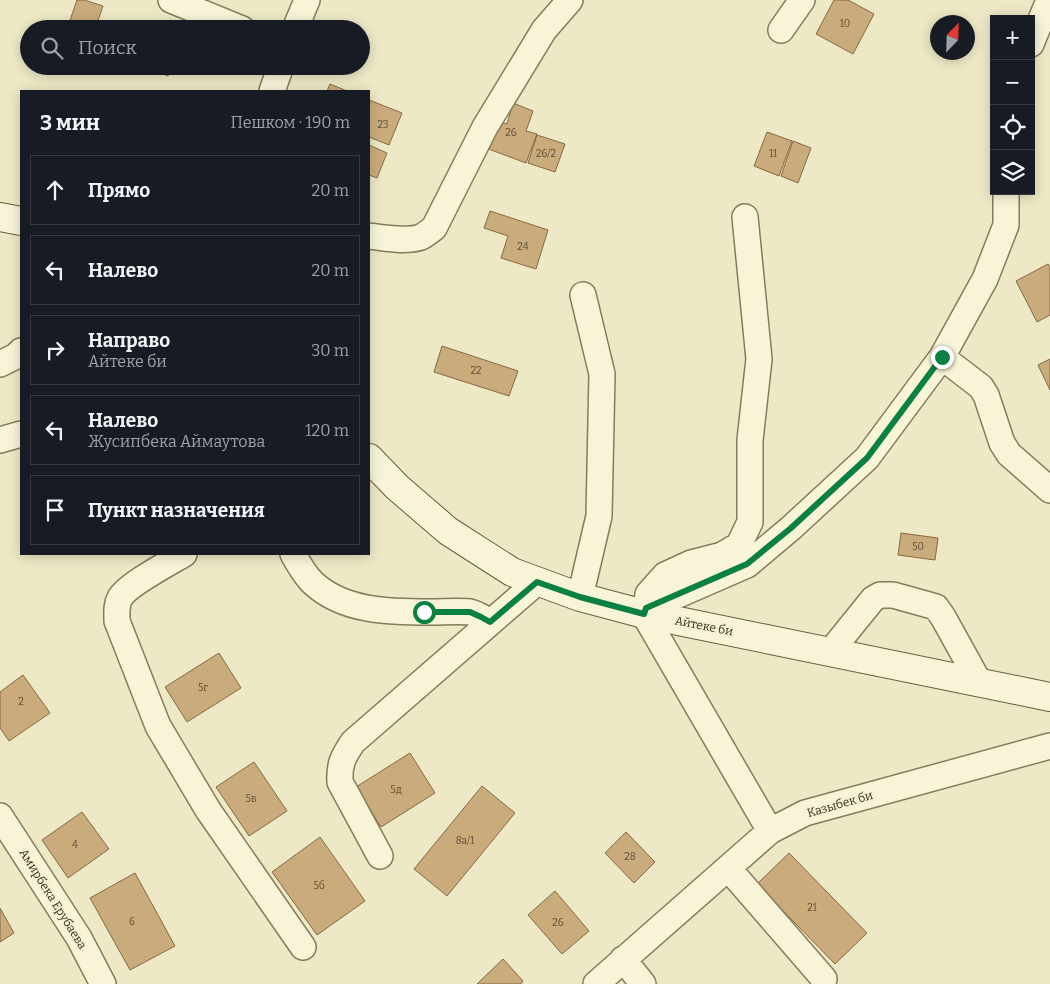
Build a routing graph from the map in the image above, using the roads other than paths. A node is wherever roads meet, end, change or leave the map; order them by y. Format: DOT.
graph roads {
  1 [pos="171,0"];
  2 [pos="306,0"];
  3 [pos="570,0"];
  4 [pos="802,0"];
  5 [pos="1049,0"];
  6 [pos="220,20"];
  7 [pos="298,20"];
  8 [pos="781,30"];
  9 [pos="1035,34"];
  10 [pos="278,75"];
  11 [pos="272,90"];
  12 [pos="1006,195"];
  13 [pos="0,217"];
  14 [pos="745,217"];
  15 [pos="20,221"];
  16 [pos="370,236"];
  17 [pos="583,295"];
  18 [pos="20,352"];
  19 [pos="942,357"];
  20 [pos="0,364"];
  21 [pos="20,434"];
  22 [pos="0,440"];
  23 [pos="370,459"];
  24 [pos="1050,490"];
  25 [pos="182,555"];
  26 [pos="293,555"];
  27 [pos="537,582"];
  28 [pos="580,597"];
  29 [pos="645,611"];
  30 [pos="490,622"];
  31 [pos="831,651"];
  32 [pos="979,682"];
  33 [pos="1050,696"];
  34 [pos="1050,746"];
  35 [pos="0,816"];
  36 [pos="770,831"];
  37 [pos="380,856"];
  38 [pos="728,868"];
  39 [pos="303,947"];
  40 [pos="623,959"];
  41 [pos="824,979"];
  42 [pos="103,984"];
  43 [pos="596,984"];
  44 [pos="644,984"];
  1 -- 6 [label="street"];
  2 -- 7 [label="street"];
  3 -- 16 [label="street"];
  4 -- 8 [label="street"];
  5 -- 9 [label="street"];
  10 -- 11 [label="street"];
  12 -- 19 [label="street"];
  13 -- 15 [label="street"];
  14 -- 29 [label="street"];
  17 -- 28 [label="street"];
  18 -- 20 [label="street"];
  19 -- 24 [label="street"];
  19 -- 29 [label="street"];
  21 -- 22 [label="street"];
  23 -- 27 [label="street, Айтеке би"];
  25 -- 39 [label="street"];
  26 -- 30 [label="street"];
  27 -- 28 [label="street, Айтеке би"];
  27 -- 30 [label="street"];
  28 -- 29 [label="street, Айтеке би"];
  29 -- 31 [label="street, Айтеке би"];
  29 -- 36 [label="street"];
  30 -- 37 [label="street"];
  31 -- 32 [label="street, Айтеке би"];
  31 -- 32 [label="street"];
  32 -- 33 [label="street, Айтеке би"];
  34 -- 36 [label="street, Казыбек би"];
  35 -- 42 [label="street, Амирбека Ерубаева"];
  36 -- 38 [label="street, Казыбек би"];
  38 -- 40 [label="street, Казыбек би"];
  38 -- 41 [label="street"];
  40 -- 43 [label="street, Казыбек би"];
  40 -- 44 [label="street"];
}
